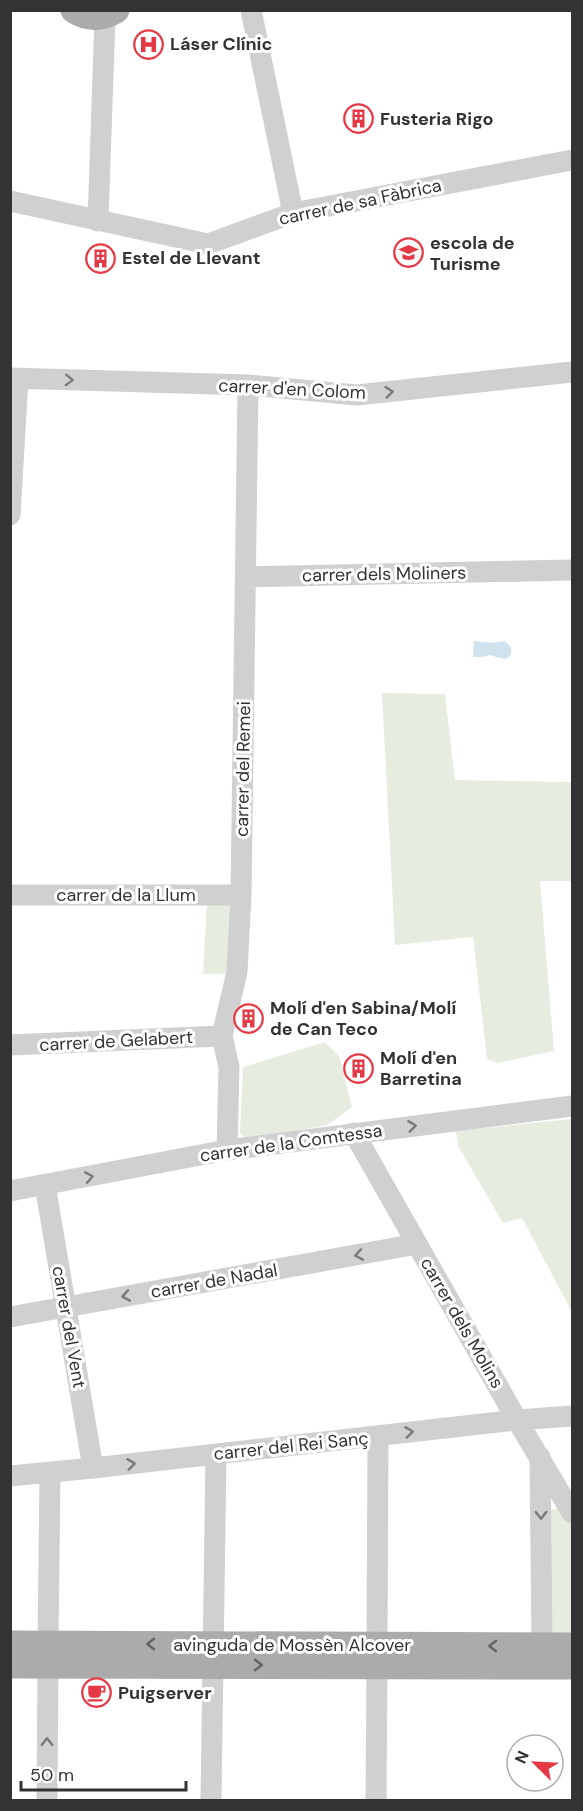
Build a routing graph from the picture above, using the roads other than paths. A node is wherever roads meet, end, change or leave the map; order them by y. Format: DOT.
graph roads {
  1 [pos="74,10"];
  2 [pos="251,10"];
  3 [pos="110,13"];
  4 [pos="573,160"];
  5 [pos="10,201"];
  6 [pos="293,213"];
  7 [pos="98,221"];
  8 [pos="573,372"];
  9 [pos="14,378"];
  10 [pos="248,386"];
  11 [pos="10,515"];
  12 [pos="573,570"];
  13 [pos="246,577"];
  14 [pos="10,895"];
  15 [pos="241,895"];
  16 [pos="222,1036"];
  17 [pos="10,1046"];
  18 [pos="573,1106"];
  19 [pos="354,1133"];
  20 [pos="227,1150"];
  21 [pos="45,1185"];
  22 [pos="10,1191"];
  23 [pos="417,1245"];
  24 [pos="66,1307"];
  25 [pos="10,1317"];
  26 [pos="573,1416"];
  27 [pos="518,1419"];
  28 [pos="378,1436"];
  29 [pos="216,1454"];
  30 [pos="540,1456"];
  31 [pos="93,1468"];
  32 [pos="50,1473"];
  33 [pos="10,1476"];
  34 [pos="573,1513"];
  35 [pos="10,1644"];
  36 [pos="542,1646"];
  37 [pos="573,1646"];
  38 [pos="48,1654"];
  39 [pos="213,1655"];
  40 [pos="377,1655"];
  41 [pos="10,1665"];
  42 [pos="573,1666"];
  43 [pos="47,1800"];
  44 [pos="211,1800"];
  45 [pos="376,1800"];
  1 -- 3 [label="main road"];
  2 -- 6 [label="street"];
  3 -- 7 [label="street"];
  4 -- 6 [label="street, carrer de sa Fàbrica"];
  5 -- 7 [label="street, carrer de sa Fàbrica"];
  6 -- 7 [label="street, carrer de sa Fàbrica"];
  10 -- 8 [label="street, carrer d'en Colom, one-way"];
  9 -- 10 [label="street, carrer d'en Colom, one-way"];
  9 -- 11 [label="street"];
  10 -- 13 [label="street, carrer del Remei"];
  12 -- 13 [label="street, carrer dels Moliners"];
  13 -- 15 [label="street, carrer del Remei"];
  14 -- 15 [label="street, carrer de la Llum"];
  15 -- 16 [label="street, carrer del Remei"];
  16 -- 17 [label="street, carrer de Gelabert"];
  16 -- 20 [label="street, carrer del Remei"];
  19 -- 18 [label="street, carrer de la Comtessa, one-way"];
  19 -- 20 [label="street, carrer de la Comtessa"];
  19 -- 23 [label="street, carrer dels Molins"];
  21 -- 20 [label="street, carrer de la Comtessa, one-way"];
  21 -- 22 [label="street, carrer de la Comtessa"];
  21 -- 24 [label="street, carrer del Vent"];
  23 -- 24 [label="street, carrer de Nadal, one-way"];
  23 -- 27 [label="street, carrer dels Molins"];
  24 -- 25 [label="street, carrer de Nadal"];
  24 -- 31 [label="street, carrer del Vent"];
  26 -- 27 [label="street, carrer del Rei Sanç"];
  28 -- 27 [label="street, carrer del Rei Sanç, one-way"];
  27 -- 30 [label="street, carrer dels Molins"];
  28 -- 29 [label="street, carrer del Rei Sanç"];
  28 -- 40 [label="street"];
  31 -- 29 [label="street, carrer del Rei Sanç, one-way"];
  29 -- 39 [label="street"];
  30 -- 34 [label="street, carrer dels Molins"];
  30 -- 36 [label="street, one-way"];
  31 -- 32 [label="street, carrer del Rei Sanç"];
  32 -- 33 [label="street, carrer del Rei Sanç"];
  32 -- 38 [label="street"];
  35 -- 38 [label="main road, avinguda de Mossèn Alcover"];
  36 -- 37 [label="main road, avinguda de Mossèn Alcover"];
  36 -- 40 [label="main road, avinguda de Mossèn Alcover, one-way"];
  38 -- 39 [label="main road, avinguda de Mossèn Alcover"];
  38 -- 41 [label="main road, avinguda de Mossèn Alcover"];
  43 -- 38 [label="street, one-way"];
  39 -- 40 [label="main road, avinguda de Mossèn Alcover"];
  39 -- 44 [label="street"];
  40 -- 42 [label="main road, avinguda de Mossèn Alcover"];
  40 -- 45 [label="street"];
}
